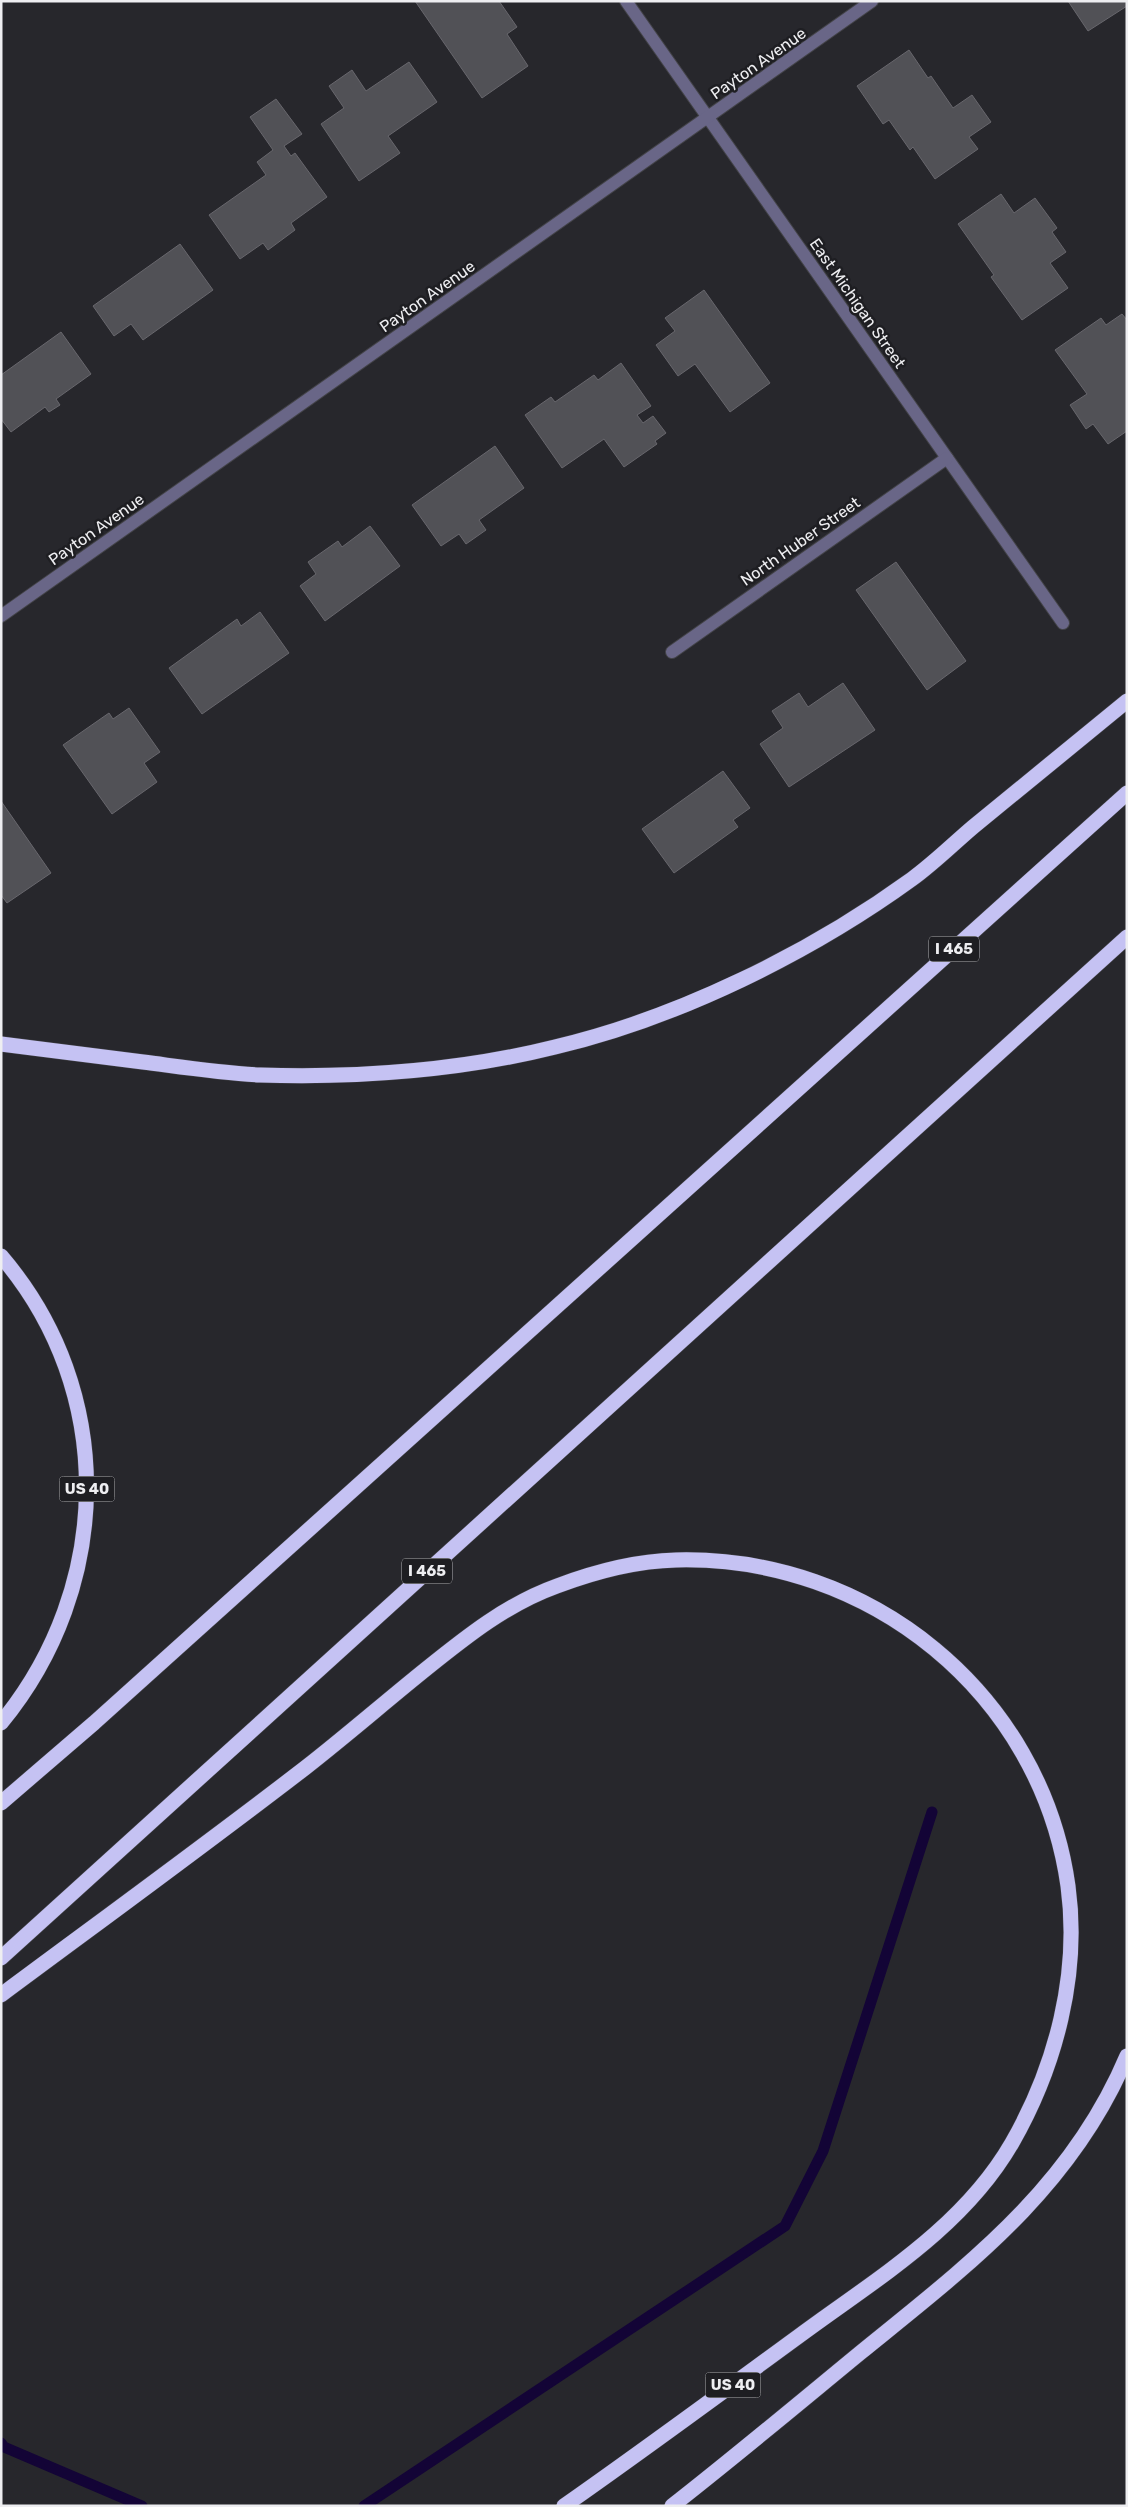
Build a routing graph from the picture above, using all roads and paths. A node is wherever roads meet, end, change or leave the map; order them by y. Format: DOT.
graph roads {
  1 [pos="626,1"];
  2 [pos="872,1"];
  3 [pos="708,118"];
  4 [pos="946,458"];
  5 [pos="1,616"];
  6 [pos="1063,623"];
  7 [pos="672,652"];
  8 [pos="1127,701"];
  9 [pos="1127,793"];
  10 [pos="1127,937"];
  11 [pos="1,1044"];
  12 [pos="1,1256"];
  13 [pos="1,1723"];
  14 [pos="1,1803"];
  15 [pos="1,1958"];
  16 [pos="1,1995"];
  17 [pos="1127,2056"];
  18 [pos="564,2506"];
  19 [pos="672,2506"];
  1 -- 3 [label="street, East Michigan Street"];
  2 -- 3 [label="street, Payton Avenue"];
  3 -- 4 [label="street, East Michigan Street"];
  3 -- 5 [label="street, Payton Avenue"];
  4 -- 6 [label="street, East Michigan Street"];
  4 -- 7 [label="street, North Huber Street"];
  8 -- 11 [label="highway"];
  9 -- 14 [label="highway, I 465"];
  10 -- 15 [label="highway, I 465"];
  12 -- 13 [label="highway, US 40"];
  16 -- 18 [label="highway, US 40"];
  17 -- 19 [label="highway"];
}
